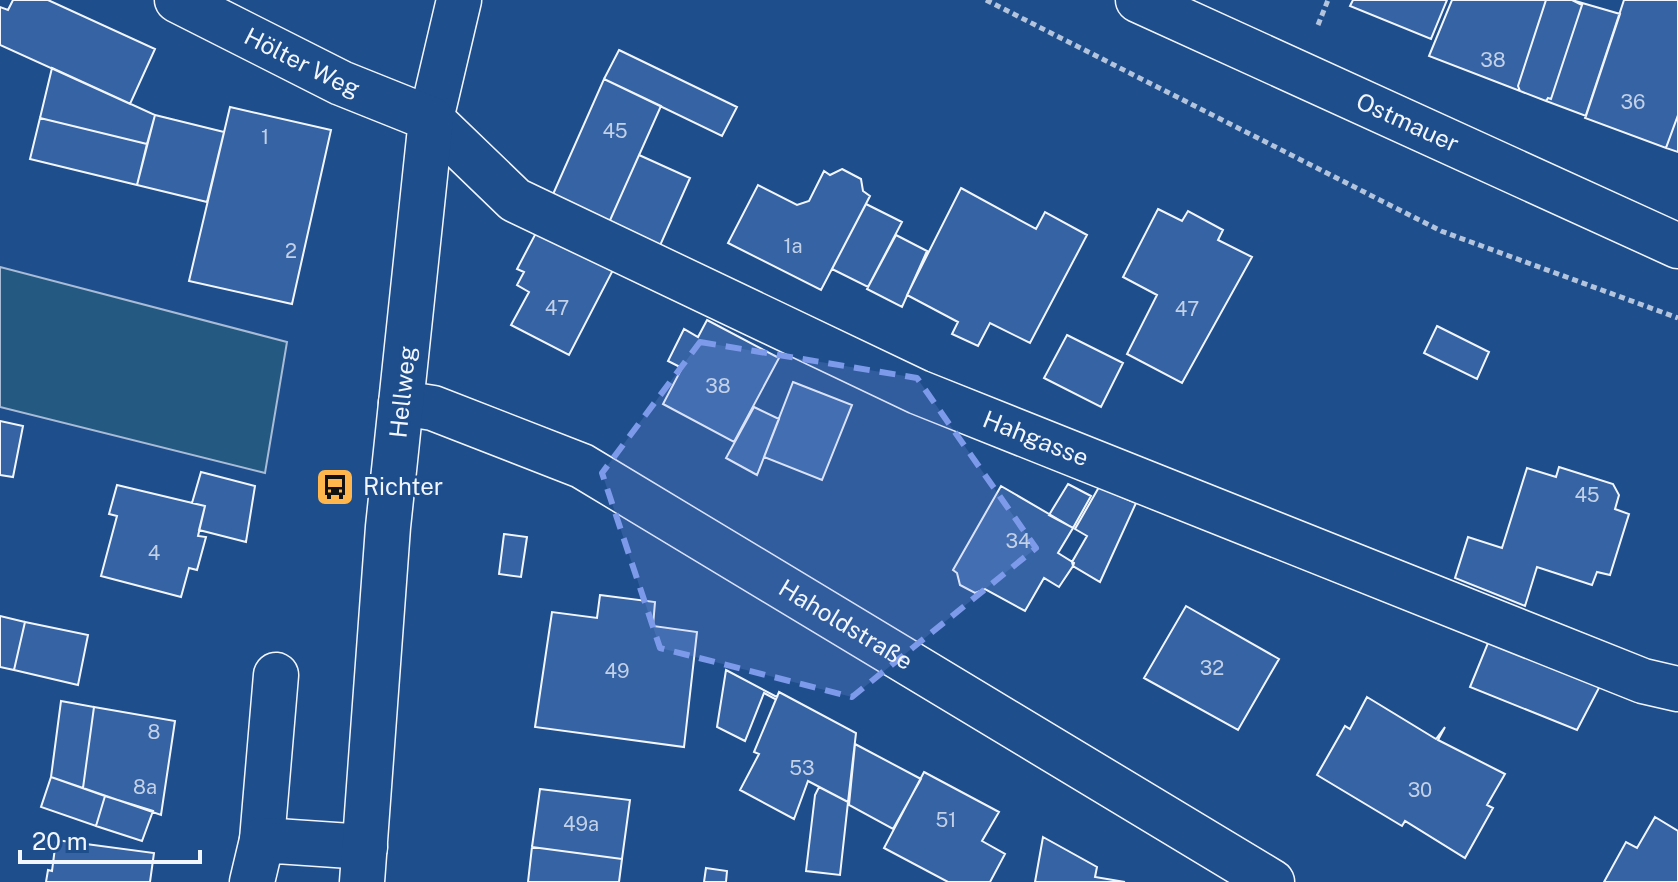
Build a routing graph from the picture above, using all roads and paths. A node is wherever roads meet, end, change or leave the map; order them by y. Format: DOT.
graph roads {
  1 [pos="177,0"];
  2 [pos="459,0"];
  3 [pos="986,0"];
  4 [pos="1138,0"];
  5 [pos="431,119"];
  6 [pos="1678,246"];
  7 [pos="1678,318"];
  8 [pos="401,403"];
  9 [pos="276,675"];
  10 [pos="1678,689"];
  11 [pos="262,840"];
  12 [pos="363,864"];
  13 [pos="252,882"];
  14 [pos="1272,882"];
  1 -- 5 [label="street, Hölter Weg"];
  2 -- 5 [label="street, Hellweg"];
  3 -- 7 [label="path"];
  4 -- 6 [label="street, Ostmauer"];
  5 -- 8 [label="street, Hellweg"];
  5 -- 10 [label="street, Hahgasse"];
  8 -- 12 [label="street, Hellweg"];
  8 -- 14 [label="street, Haholdstraße"];
  9 -- 11 [label="street"];
  11 -- 12 [label="street"];
  11 -- 13 [label="street"];
}
